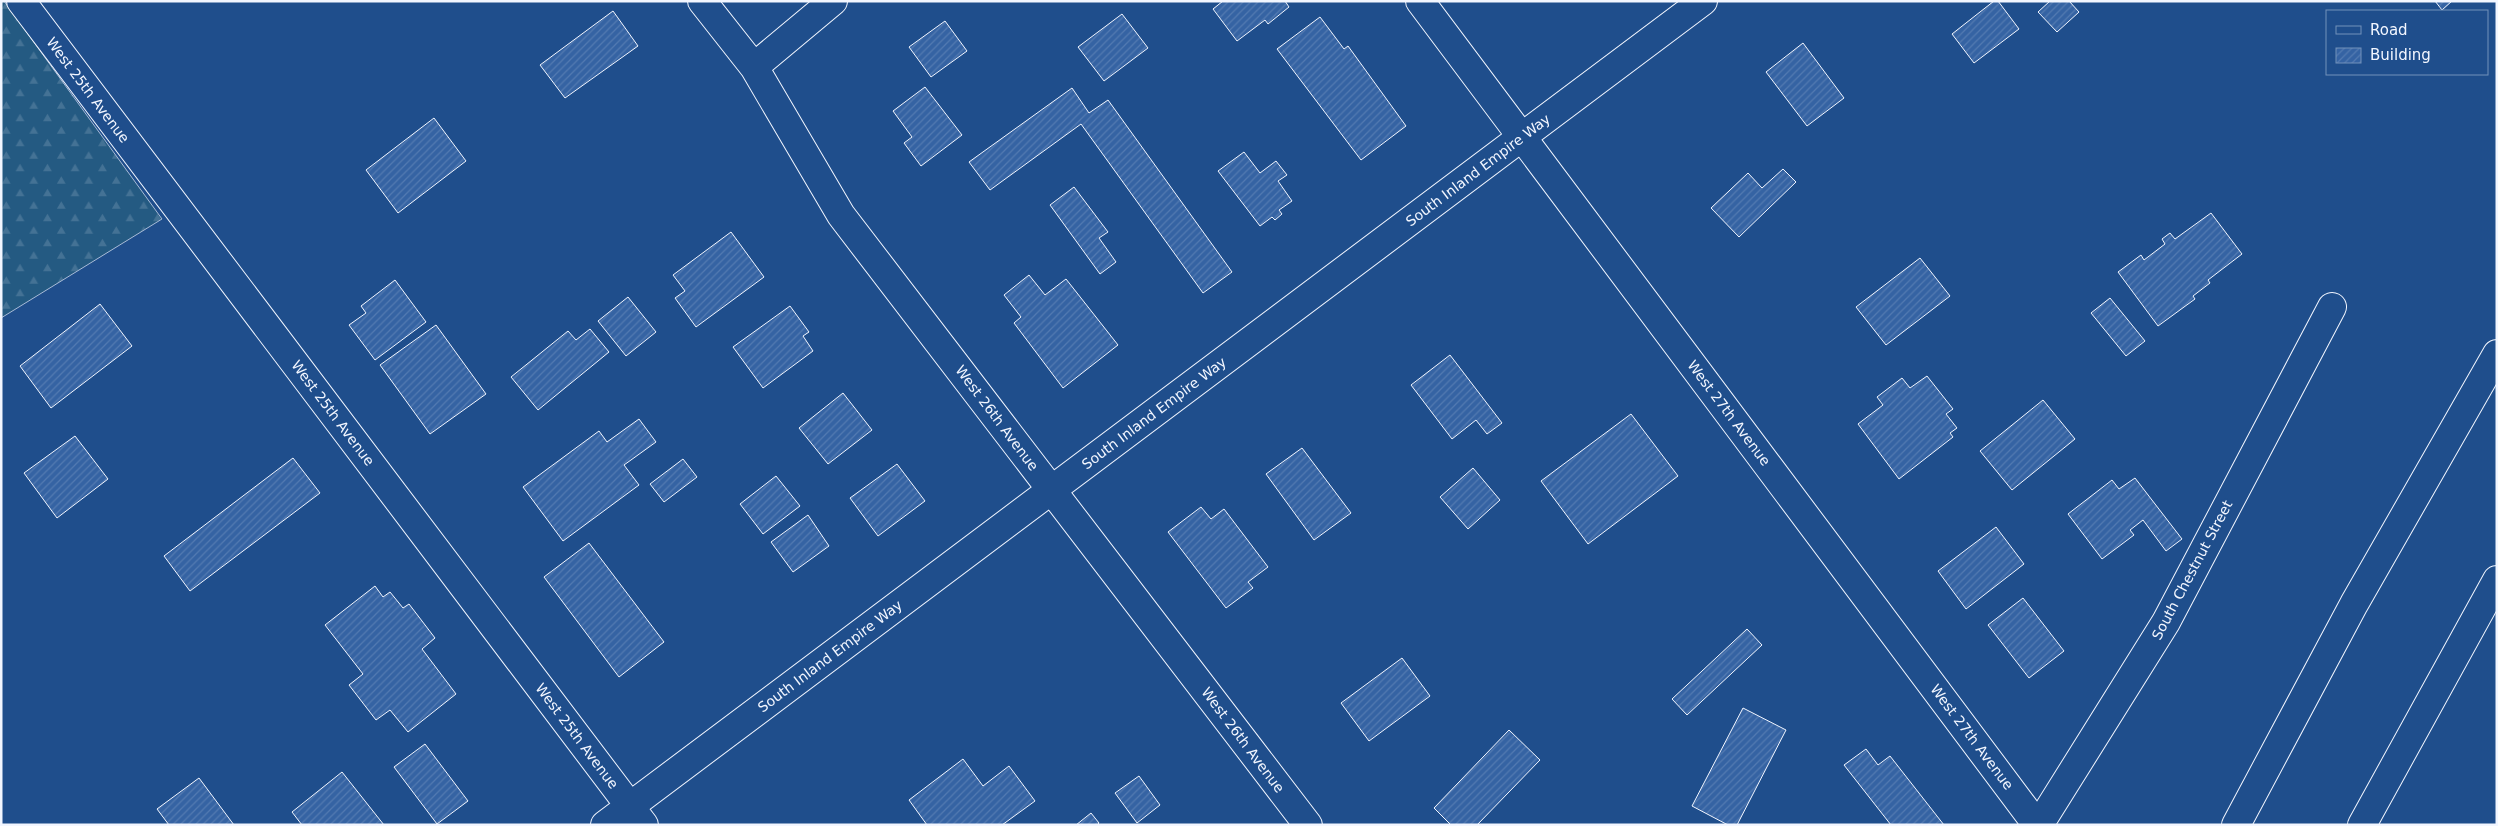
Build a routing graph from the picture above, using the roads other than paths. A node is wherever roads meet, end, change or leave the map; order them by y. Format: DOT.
graph roads {
  1 [pos="21,1"];
  2 [pos="702,1"];
  3 [pos="833,1"];
  4 [pos="1420,1"];
  5 [pos="1703,1"];
  6 [pos="754,67"];
  7 [pos="1523,136"];
  8 [pos="2332,306"];
  9 [pos="2497,354"];
  10 [pos="1052,490"];
  11 [pos="2497,580"];
  12 [pos="637,815"];
  13 [pos="605,825"];
  14 [pos="1308,825"];
  15 [pos="2038,825"];
  16 [pos="2236,825"];
  17 [pos="2362,825"];
  1 -- 12 [label="main road, West 25th Avenue"];
  2 -- 6 [label="main road, West 26th Avenue"];
  3 -- 6 [label="main road"];
  4 -- 7 [label="main road, West 27th Avenue"];
  5 -- 7 [label="main road, South Inland Empire Way"];
  6 -- 10 [label="main road, West 26th Avenue"];
  7 -- 10 [label="main road, South Inland Empire Way"];
  7 -- 15 [label="main road, West 27th Avenue"];
  8 -- 15 [label="main road, South Chestnut Street"];
  9 -- 16 [label="main road"];
  10 -- 12 [label="main road, South Inland Empire Way"];
  10 -- 14 [label="main road, West 26th Avenue"];
  11 -- 17 [label="main road"];
  12 -- 13 [label="main road, South Inland Empire Way"];
}
